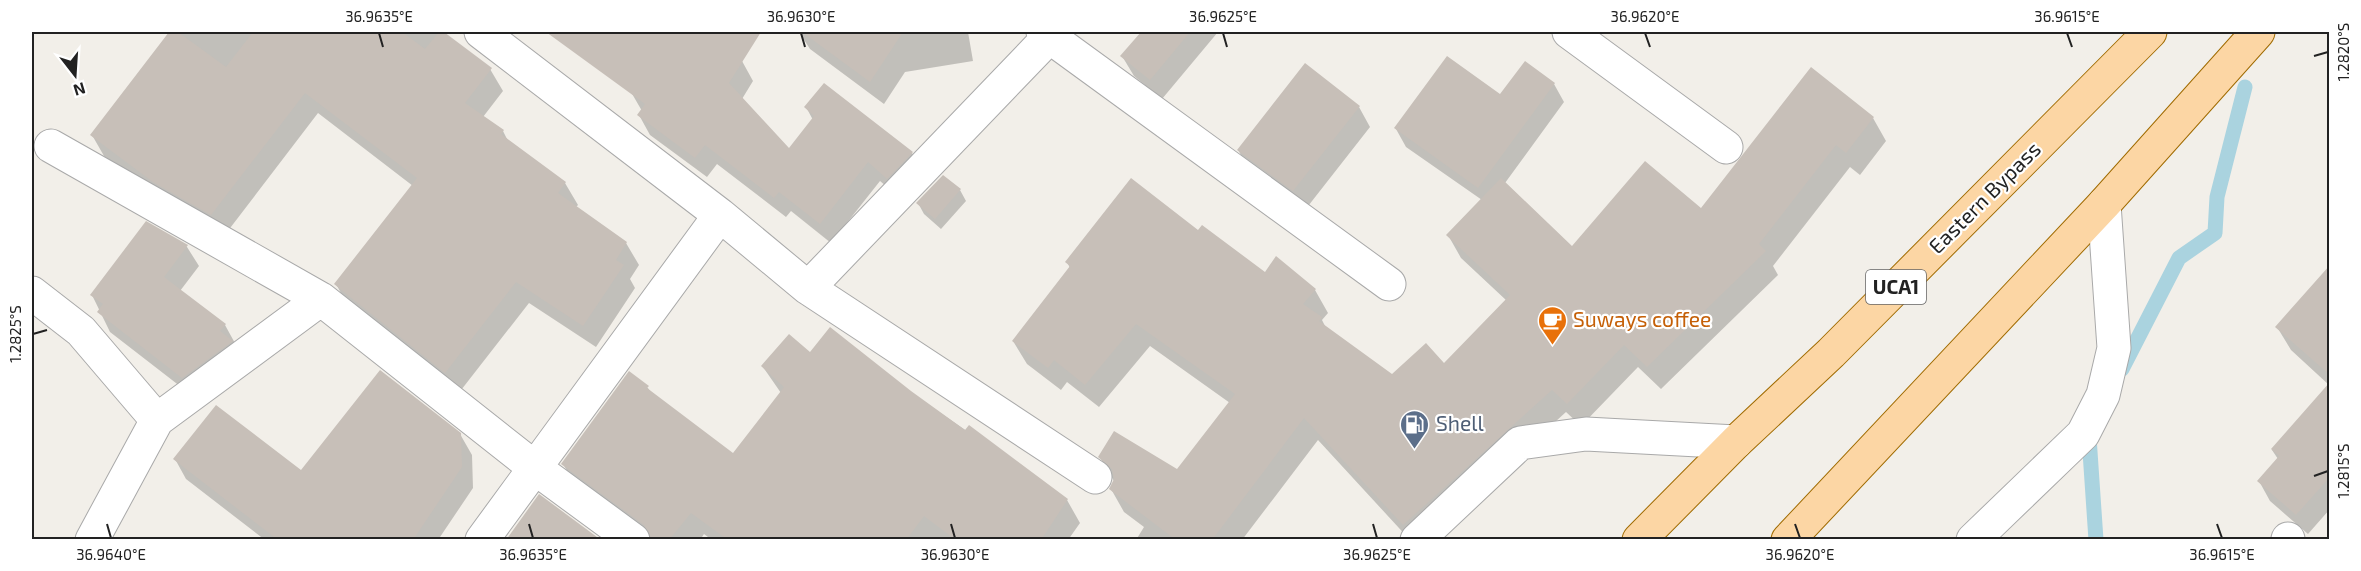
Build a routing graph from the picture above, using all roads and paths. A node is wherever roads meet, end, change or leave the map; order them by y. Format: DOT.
graph roads {
  1 [pos="481,32"];
  2 [pos="1569,32"];
  3 [pos="2150,32"];
  4 [pos="2258,32"];
  5 [pos="1049,33"];
  6 [pos="51,146"];
  7 [pos="1726,147"];
  8 [pos="2104,204"];
  9 [pos="720,215"];
  10 [pos="1389,284"];
  11 [pos="808,288"];
  12 [pos="32,293"];
  13 [pos="321,299"];
  14 [pos="157,420"];
  15 [pos="1736,442"];
  16 [pos="535,468"];
  17 [pos="1095,477"];
  18 [pos="92,540"];
  19 [pos="483,540"];
  20 [pos="633,540"];
  21 [pos="1417,540"];
  22 [pos="1639,540"];
  23 [pos="1788,540"];
  24 [pos="1973,540"];
  1 -- 9 [label="street"];
  2 -- 7 [label="street"];
  3 -- 15 [label="main road, Eastern Bypass / UCA1"];
  4 -- 8 [label="main road"];
  5 -- 10 [label="street"];
  5 -- 11 [label="street"];
  6 -- 13 [label="street"];
  8 -- 23 [label="main road"];
  8 -- 24 [label="street"];
  9 -- 11 [label="street"];
  9 -- 16 [label="street"];
  11 -- 17 [label="street"];
  12 -- 14 [label="street"];
  13 -- 14 [label="street"];
  13 -- 16 [label="street"];
  14 -- 18 [label="street"];
  15 -- 21 [label="street"];
  15 -- 22 [label="main road, Eastern Bypass / UCA1"];
  16 -- 19 [label="street"];
  16 -- 20 [label="street"];
}
